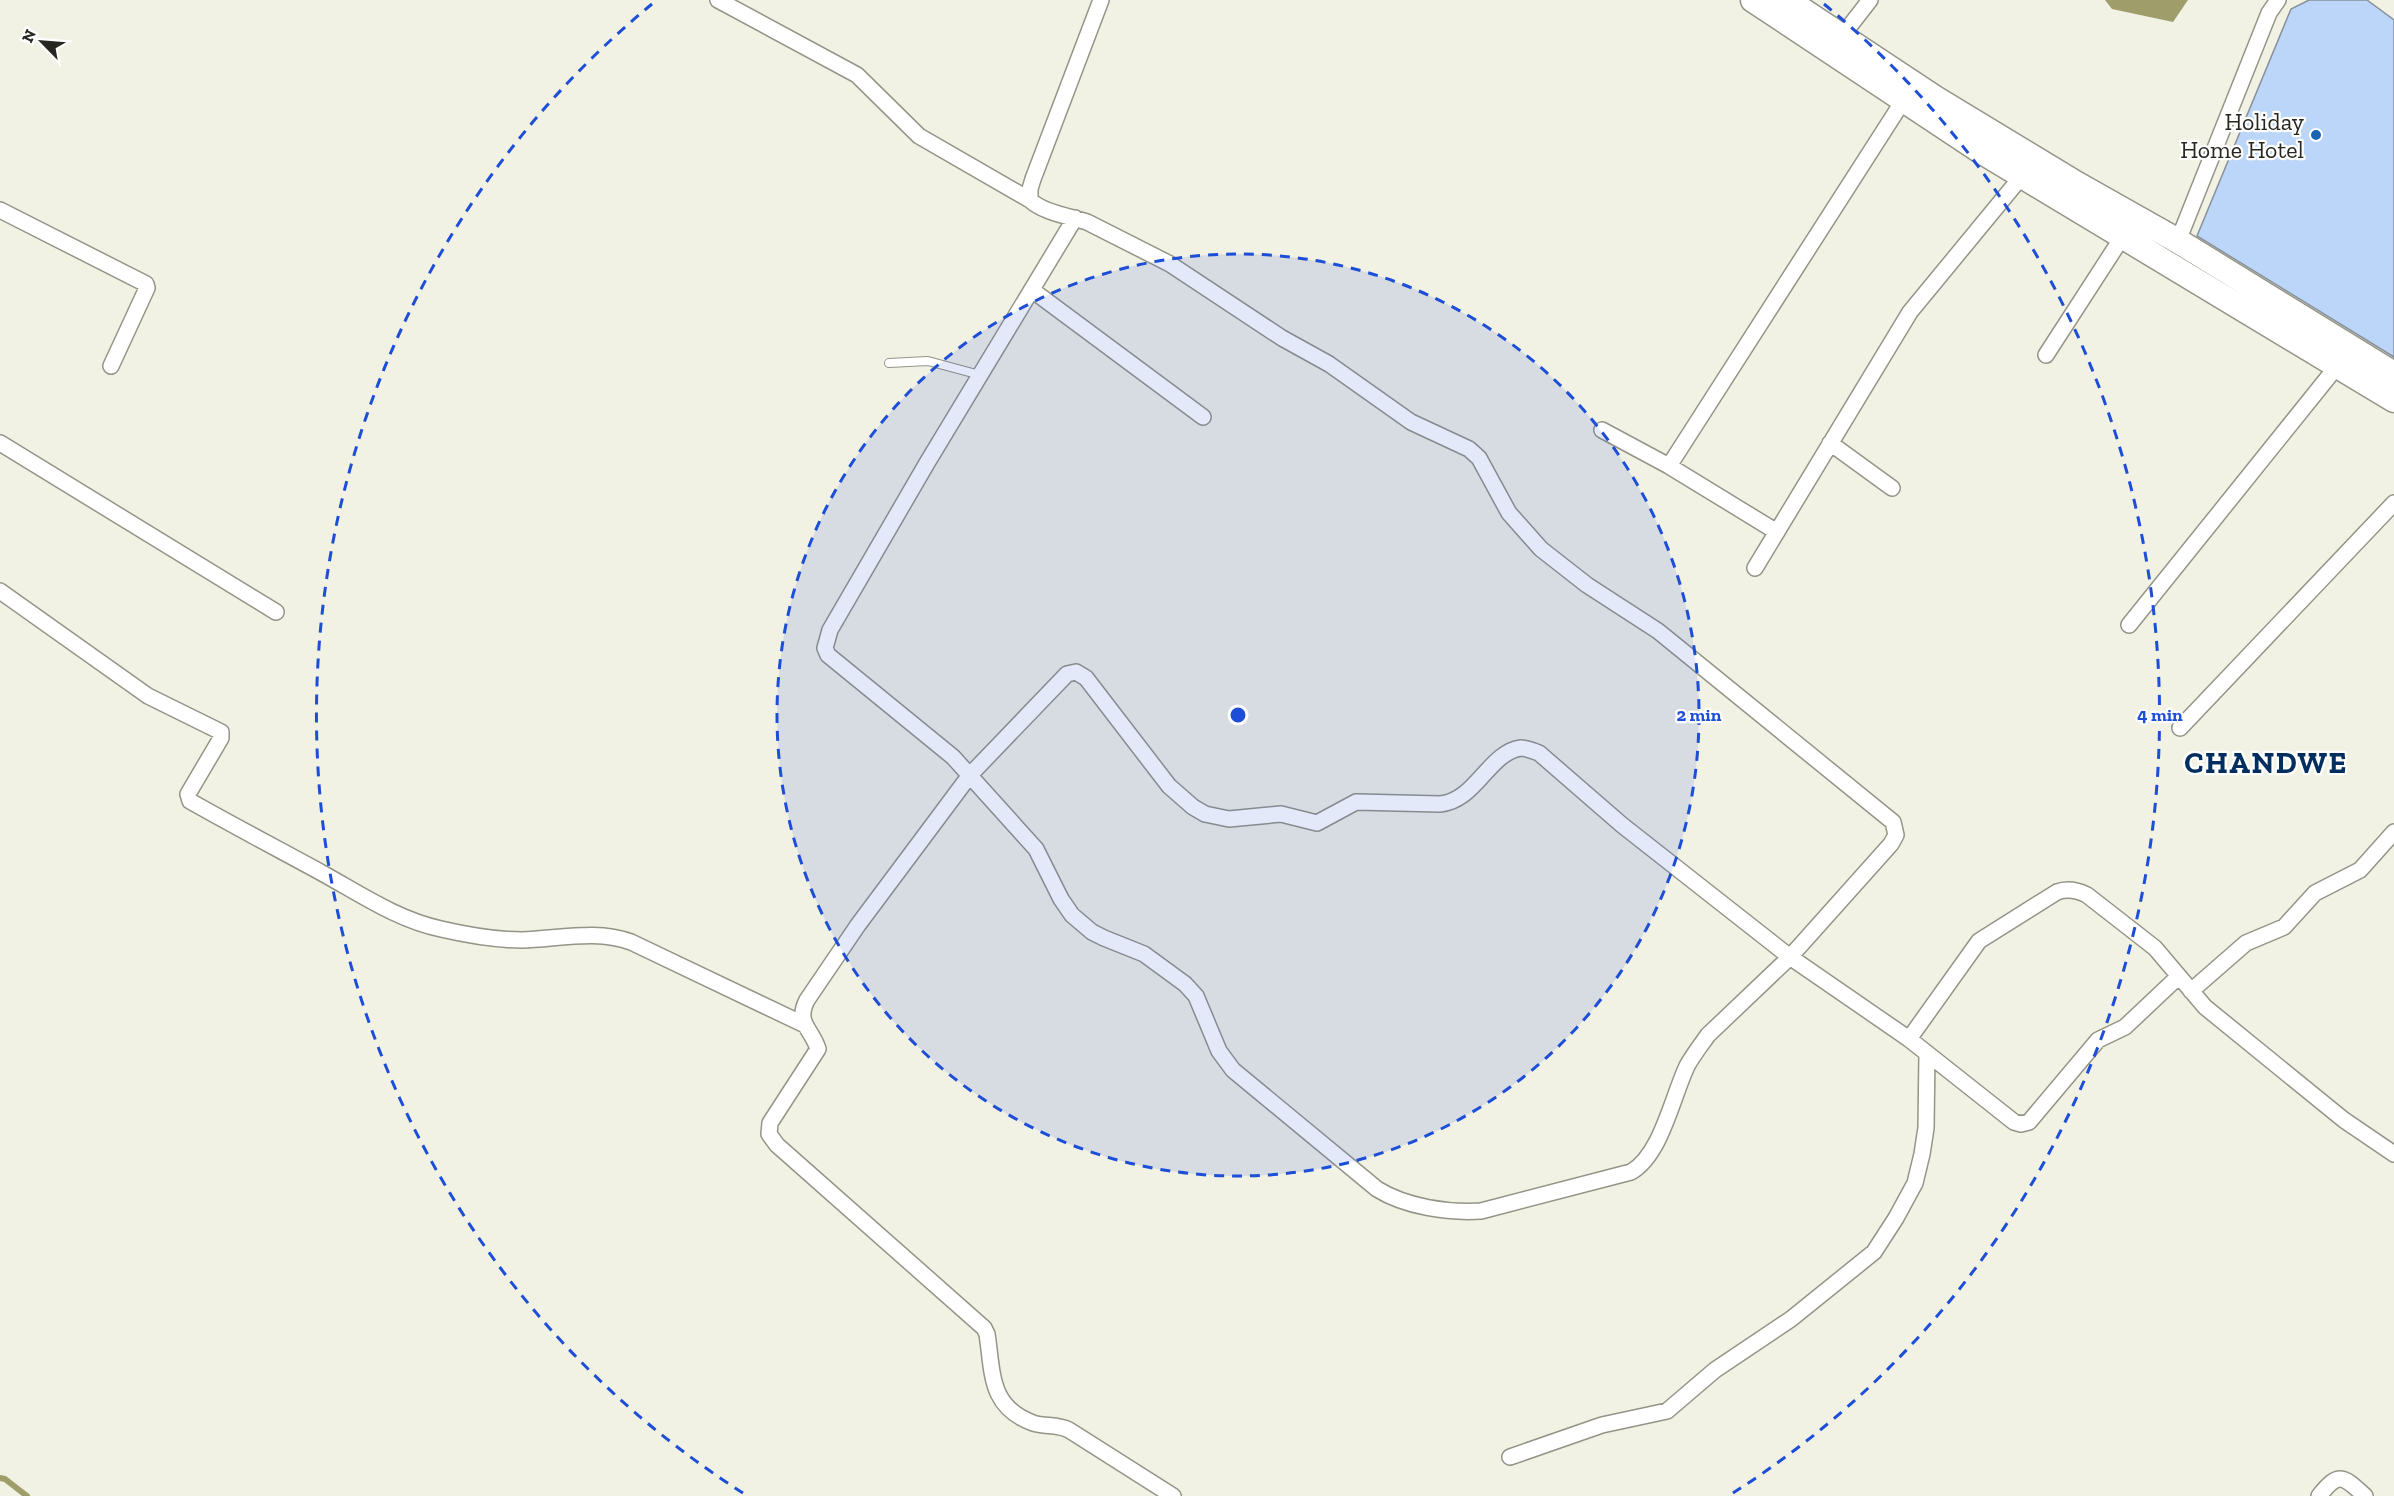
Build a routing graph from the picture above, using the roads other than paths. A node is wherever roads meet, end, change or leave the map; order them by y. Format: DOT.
graph roads {
  1 [pos="718,0"];
  2 [pos="1101,0"];
  3 [pos="1753,0"];
  4 [pos="1786,0"];
  5 [pos="1870,0"];
  6 [pos="2277,0"];
  7 [pos="1842,36"];
  8 [pos="1903,101"];
  9 [pos="2022,176"];
  10 [pos="1030,200"];
  11 [pos="0,210"];
  12 [pos="1075,218"];
  13 [pos="2123,236"];
  14 [pos="2178,241"];
  15 [pos="1032,290"];
  16 [pos="2292,324"];
  17 [pos="2046,356"];
  18 [pos="889,363"];
  19 [pos="2338,365"];
  20 [pos="111,366"];
  21 [pos="2394,374"];
  22 [pos="980,375"];
  23 [pos="2394,400"];
  24 [pos="1203,417"];
  25 [pos="1602,430"];
  26 [pos="0,443"];
  27 [pos="1830,444"];
  28 [pos="1669,466"];
  29 [pos="1892,488"];
  30 [pos="2394,503"];
  31 [pos="1777,532"];
  32 [pos="1755,568"];
  33 [pos="0,591"];
  34 [pos="276,612"];
  35 [pos="2129,625"];
  36 [pos="2180,728"];
  37 [pos="970,775"];
  38 [pos="2394,832"];
  39 [pos="1790,957"];
  40 [pos="2178,977"];
  41 [pos="2191,991"];
  42 [pos="805,1025"];
  43 [pos="1910,1039"];
  44 [pos="1928,1053"];
  45 [pos="2394,1154"];
  46 [pos="1510,1457"];
  47 [pos="1173,1496"];
  48 [pos="2319,1496"];
  49 [pos="2366,1496"];
  1 -- 10 [label="street"];
  2 -- 10 [label="street"];
  3 -- 8 [label="main road"];
  4 -- 7 [label="main road"];
  5 -- 7 [label="street"];
  6 -- 14 [label="street"];
  7 -- 14 [label="main road"];
  8 -- 9 [label="main road"];
  8 -- 28 [label="street"];
  9 -- 13 [label="main road"];
  9 -- 27 [label="street"];
  10 -- 12 [label="street"];
  11 -- 20 [label="street"];
  12 -- 15 [label="street"];
  12 -- 39 [label="street"];
  13 -- 16 [label="main road"];
  13 -- 17 [label="street"];
  14 -- 16 [label="main road"];
  15 -- 22 [label="street"];
  15 -- 24 [label="street"];
  16 -- 19 [label="main road"];
  16 -- 21 [label="main road"];
  18 -- 22 [label="lane"];
  19 -- 23 [label="main road"];
  19 -- 35 [label="street"];
  22 -- 37 [label="street"];
  25 -- 28 [label="street"];
  26 -- 34 [label="street"];
  27 -- 29 [label="street"];
  27 -- 31 [label="street"];
  28 -- 31 [label="street"];
  30 -- 36 [label="street"];
  31 -- 32 [label="street"];
  33 -- 42 [label="street"];
  37 -- 39 [label="street"];
  37 -- 39 [label="street"];
  37 -- 42 [label="street"];
  38 -- 41 [label="street"];
  39 -- 43 [label="street"];
  40 -- 41 [label="street"];
  40 -- 43 [label="street"];
  40 -- 44 [label="street"];
  41 -- 45 [label="street"];
  42 -- 47 [label="street"];
  43 -- 44 [label="street"];
  44 -- 46 [label="street"];
  48 -- 49 [label="street"];
}
